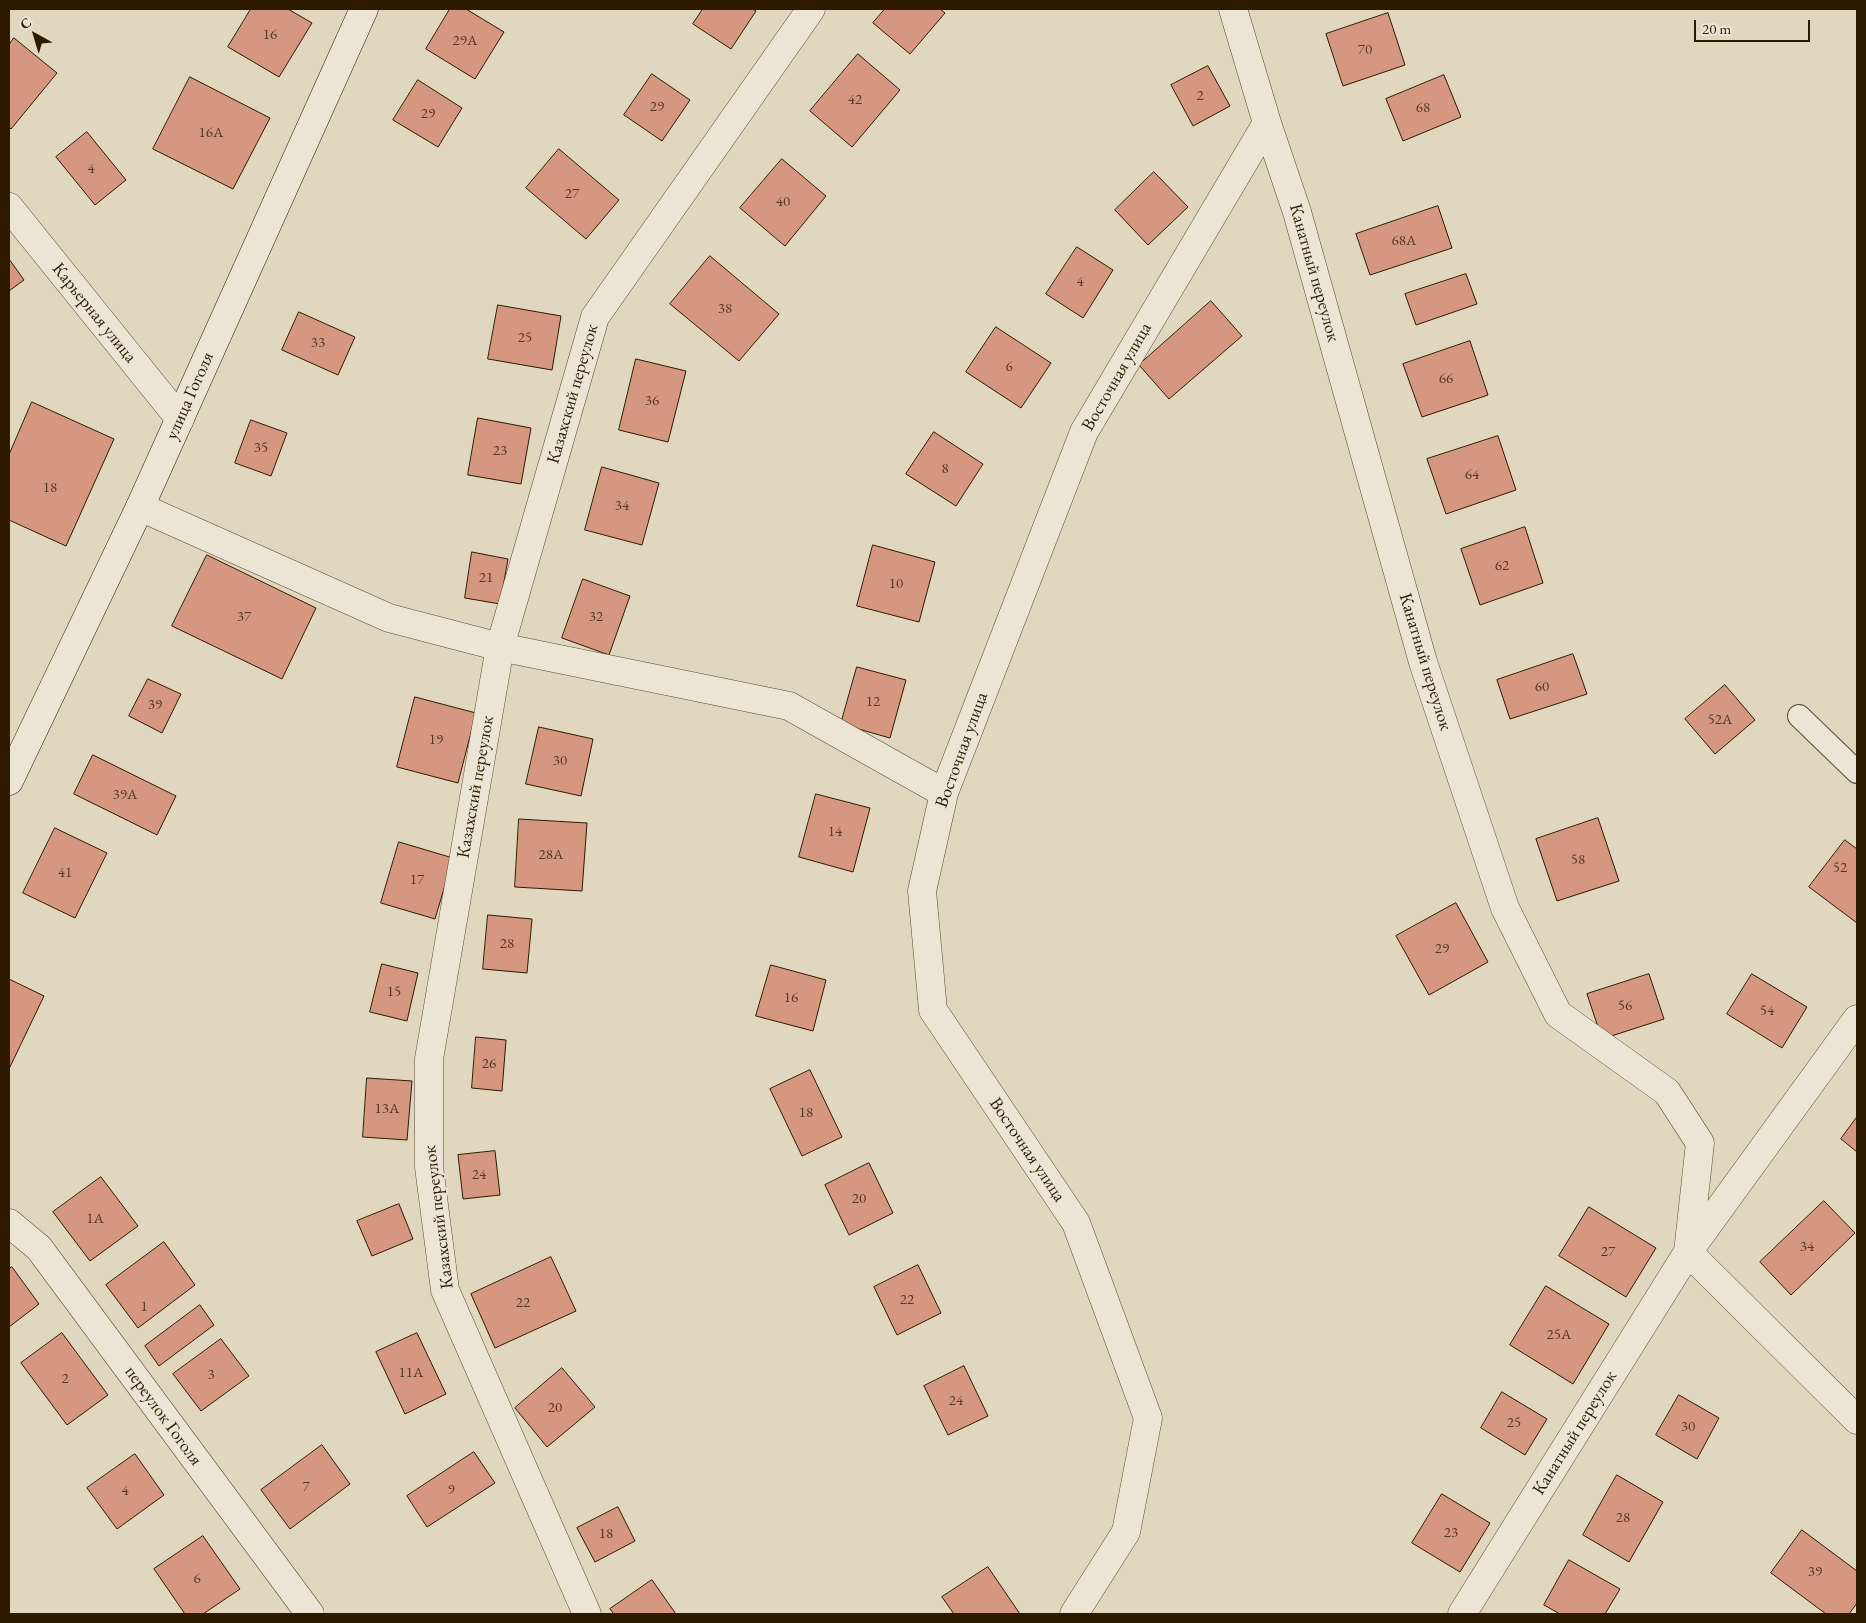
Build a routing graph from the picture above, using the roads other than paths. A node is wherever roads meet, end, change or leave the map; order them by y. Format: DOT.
graph roads {
  1 [pos="812,9"];
  2 [pos="1233,9"];
  3 [pos="359,11"];
  4 [pos="1267,123"];
  5 [pos="9,207"];
  6 [pos="180,419"];
  7 [pos="140,508"];
  8 [pos="500,647"];
  9 [pos="1799,716"];
  10 [pos="1857,772"];
  11 [pos="9,781"];
  12 [pos="944,793"];
  13 [pos="1857,1019"];
  14 [pos="9,1223"];
  15 [pos="1688,1252"];
  16 [pos="1857,1420"];
  17 [pos="310,1614"];
  18 [pos="587,1614"];
  19 [pos="1074,1614"];
  20 [pos="1462,1614"];
  1 -- 8 [label="street, Казахский переулок"];
  2 -- 4 [label="street, Канатный переулок"];
  3 -- 6 [label="street, улица Гоголя"];
  4 -- 12 [label="street, Восточная улица"];
  4 -- 15 [label="street, Канатный переулок"];
  5 -- 6 [label="street, Карьерная улица"];
  6 -- 7 [label="street, улица Гоголя"];
  7 -- 8 [label="street"];
  7 -- 11 [label="street, улица Гоголя"];
  8 -- 12 [label="street"];
  8 -- 18 [label="street, Казахский переулок"];
  9 -- 10 [label="lane"];
  12 -- 19 [label="street, Восточная улица"];
  13 -- 15 [label="street, Канатный переулок"];
  14 -- 17 [label="street, переулок Гоголя"];
  15 -- 16 [label="street"];
  15 -- 20 [label="street, Канатный переулок"];
}
